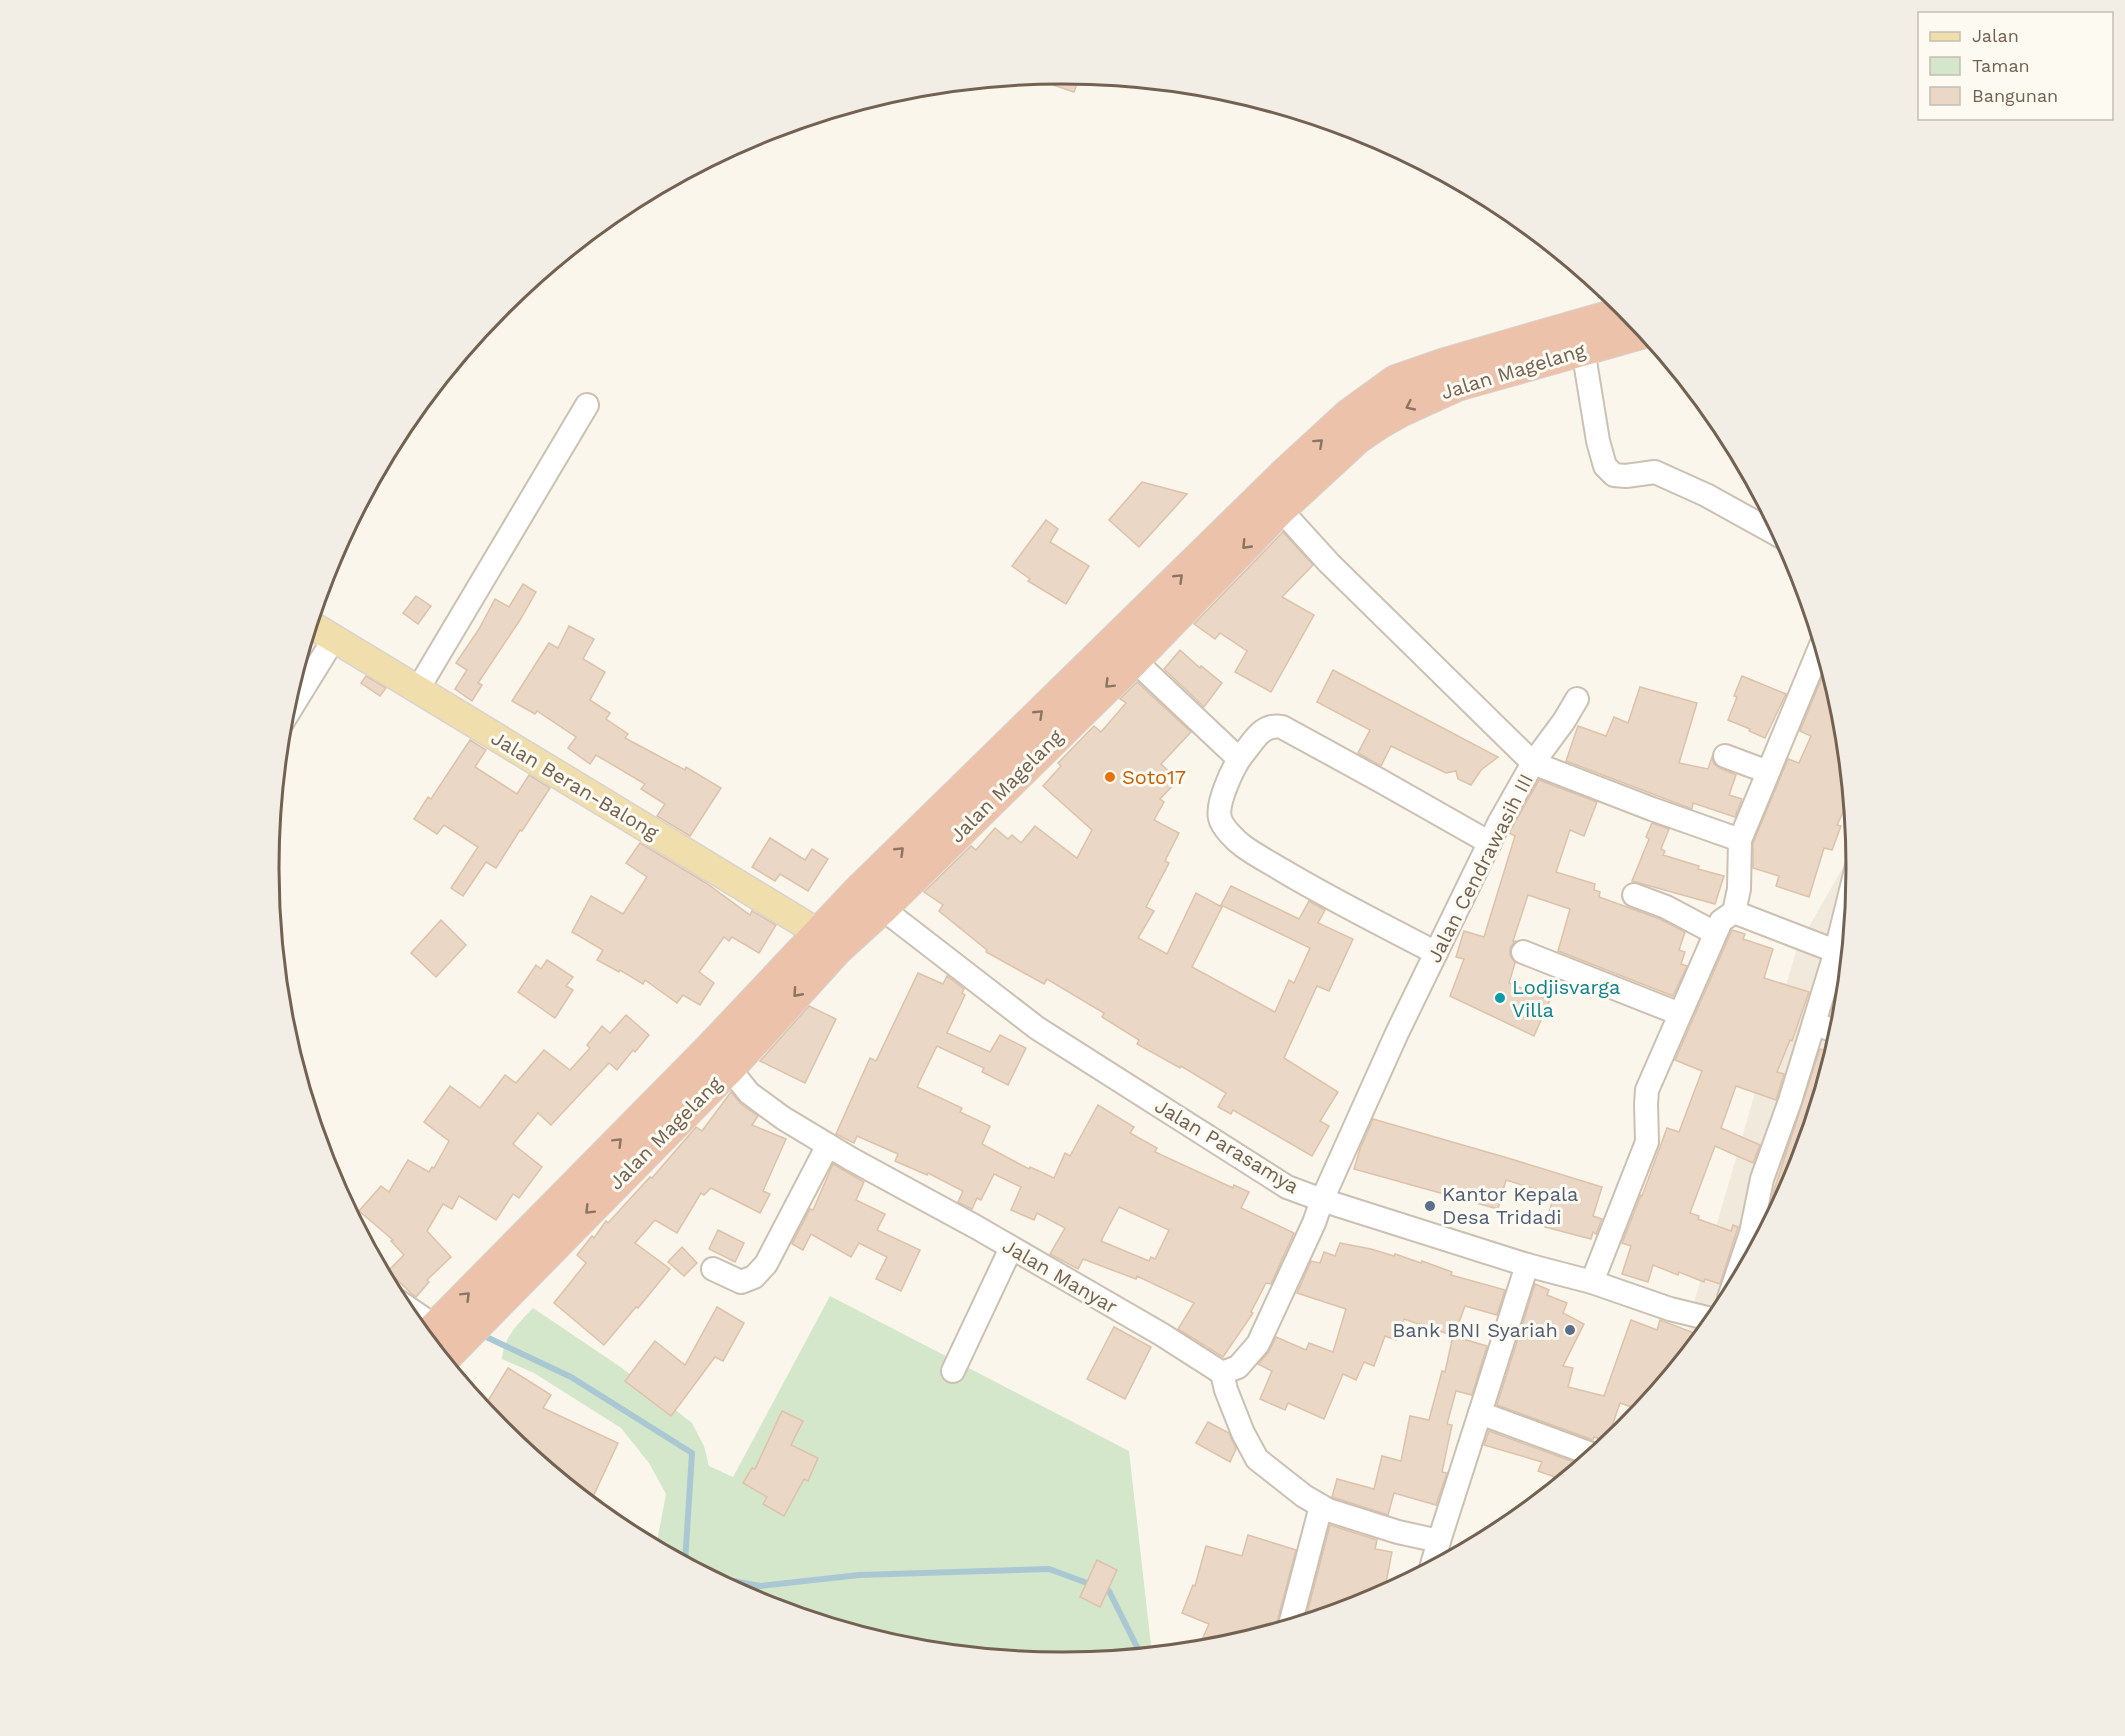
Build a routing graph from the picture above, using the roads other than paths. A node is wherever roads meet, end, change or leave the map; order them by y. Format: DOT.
graph roads {
  1 [pos="1618,315"];
  2 [pos="1636,334"];
  3 [pos="1582,350"];
  4 [pos="587,405"];
  5 [pos="1280,509"];
  6 [pos="1770,531"];
  7 [pos="317,627"];
  8 [pos="335,637"];
  9 [pos="1817,655"];
  10 [pos="1134,660"];
  11 [pos="418,689"];
  12 [pos="298,697"];
  13 [pos="1577,699"];
  14 [pos="1725,756"];
  15 [pos="1239,759"];
  16 [pos="1533,763"];
  17 [pos="1768,772"];
  18 [pos="1740,840"];
  19 [pos="1490,843"];
  20 [pos="1634,895"];
  21 [pos="870,900"];
  22 [pos="1734,912"];
  23 [pos="1715,933"];
  24 [pos="828,941"];
  25 [pos="1523,952"];
  26 [pos="1436,953"];
  27 [pos="1842,953"];
  28 [pos="1842,954"];
  29 [pos="1680,1014"];
  30 [pos="1814,1023"];
  31 [pos="1829,1030"];
  32 [pos="729,1068"];
  33 [pos="828,1145"];
  34 [pos="1322,1200"];
  35 [pos="1011,1248"];
  36 [pos="1745,1253"];
  37 [pos="1527,1264"];
  38 [pos="712,1269"];
  39 [pos="1592,1282"];
  40 [pos="1704,1317"];
  41 [pos="431,1333"];
  42 [pos="448,1354"];
  43 [pos="953,1371"];
  44 [pos="1222,1373"];
  45 [pos="1480,1413"];
  46 [pos="1585,1452"];
  47 [pos="1321,1506"];
  48 [pos="1439,1541"];
  49 [pos="1434,1558"];
  50 [pos="1292,1617"];
  21 -- 1 [label="highway, Jalan Magelang, one-way"];
  2 -- 3 [label="highway, Jalan Magelang"];
  3 -- 5 [label="highway, Jalan Magelang, one-way"];
  3 -- 6 [label="street"];
  4 -- 11 [label="street"];
  5 -- 10 [label="highway, Jalan Magelang, one-way"];
  5 -- 16 [label="street, Jalan Cendrawasih III"];
  7 -- 8 [label="main road, Jalan Beran-Balong"];
  8 -- 11 [label="main road, Jalan Beran-Balong"];
  8 -- 12 [label="street"];
  9 -- 17 [label="street"];
  10 -- 15 [label="street"];
  10 -- 21 [label="highway, Jalan Magelang, one-way"];
  11 -- 24 [label="main road, Jalan Beran-Balong"];
  13 -- 16 [label="street"];
  14 -- 17 [label="street"];
  15 -- 19 [label="street"];
  15 -- 26 [label="street"];
  16 -- 18 [label="street"];
  16 -- 19 [label="street, Jalan Cendrawasih III"];
  17 -- 18 [label="street"];
  18 -- 22 [label="street"];
  19 -- 26 [label="street, Jalan Cendrawasih III"];
  20 -- 23 [label="street"];
  21 -- 24 [label="highway, Jalan Magelang"];
  21 -- 34 [label="street, Jalan Parasamya"];
  22 -- 23 [label="street"];
  22 -- 27 [label="street"];
  23 -- 29 [label="street"];
  24 -- 32 [label="highway, Jalan Magelang, one-way"];
  41 -- 24 [label="highway, Jalan Magelang, one-way"];
  25 -- 29 [label="street"];
  26 -- 34 [label="street, Jalan Cendrawasih III"];
  28 -- 30 [label="street"];
  29 -- 39 [label="street"];
  30 -- 31 [label="street"];
  30 -- 36 [label="street"];
  32 -- 33 [label="street, Jalan Manyar"];
  32 -- 42 [label="highway, Jalan Magelang, one-way"];
  33 -- 35 [label="street, Jalan Manyar"];
  33 -- 38 [label="street"];
  34 -- 37 [label="street, Jalan Parasamya"];
  34 -- 44 [label="street"];
  35 -- 43 [label="street"];
  35 -- 44 [label="street, Jalan Manyar"];
  37 -- 39 [label="street, Jalan Parasamya"];
  37 -- 45 [label="street"];
  39 -- 40 [label="street, Jalan Parasamya"];
  44 -- 47 [label="street"];
  45 -- 46 [label="street"];
  45 -- 48 [label="street"];
  47 -- 48 [label="street"];
  47 -- 50 [label="street"];
  48 -- 49 [label="street"];
}
